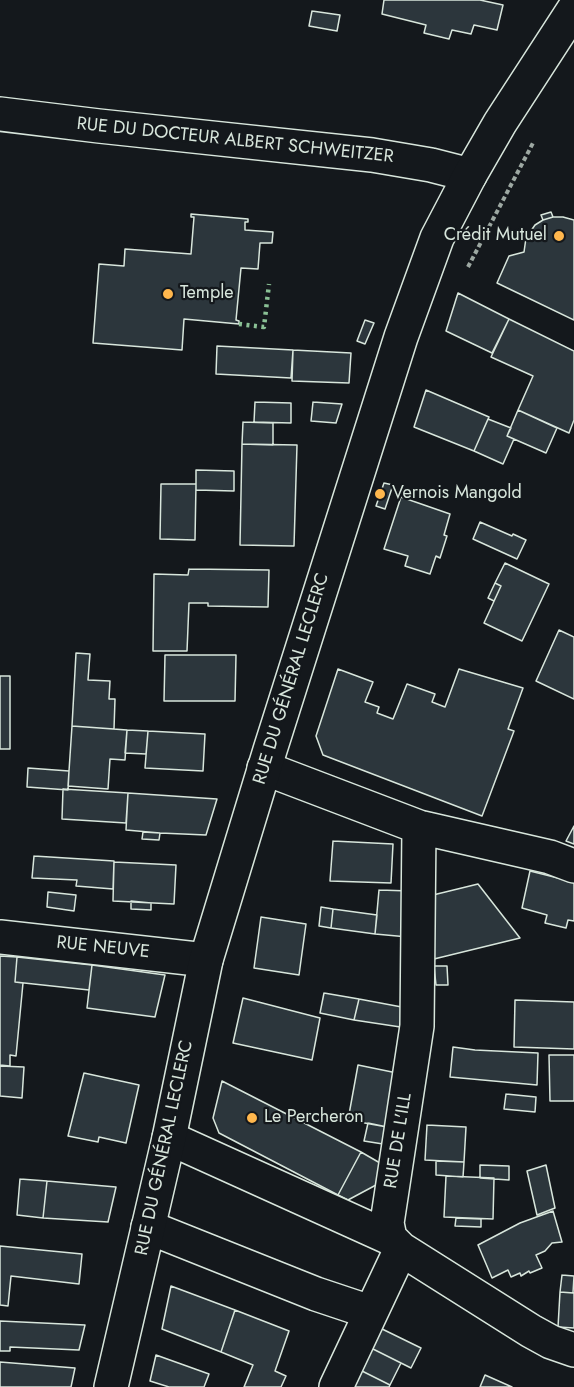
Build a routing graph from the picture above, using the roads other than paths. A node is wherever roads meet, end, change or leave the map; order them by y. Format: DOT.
graph roads {
  1 [pos="571,20"];
  2 [pos="0,114"];
  3 [pos="470,175"];
  4 [pos="264,768"];
  5 [pos="419,827"];
  6 [pos="574,866"];
  7 [pos="0,937"];
  8 [pos="206,960"];
  9 [pos="169,1138"];
  10 [pos="148,1227"];
  11 [pos="395,1244"];
  12 [pos="370,1312"];
  13 [pos="574,1350"];
  14 [pos="111,1387"];
  15 [pos="336,1387"];
  1 -- 3 [label="street, RUE DU GÉNÉRAL LECLERC"];
  2 -- 3 [label="street, RUE DU DOCTEUR ALBERT SCHWEITZER"];
  3 -- 4 [label="street, RUE DU GÉNÉRAL LECLERC"];
  4 -- 5 [label="street"];
  4 -- 8 [label="street, RUE DU GÉNÉRAL LECLERC"];
  5 -- 6 [label="street"];
  5 -- 11 [label="street, RUE DE L'ILL"];
  7 -- 8 [label="street, RUE NEUVE"];
  8 -- 9 [label="street, RUE DU GÉNÉRAL LECLERC"];
  9 -- 10 [label="street, RUE DU GÉNÉRAL LECLERC"];
  9 -- 11 [label="street"];
  10 -- 12 [label="street"];
  10 -- 14 [label="street, RUE DU GÉNÉRAL LECLERC"];
  11 -- 12 [label="street"];
  11 -- 13 [label="street"];
  12 -- 15 [label="street"];
}
